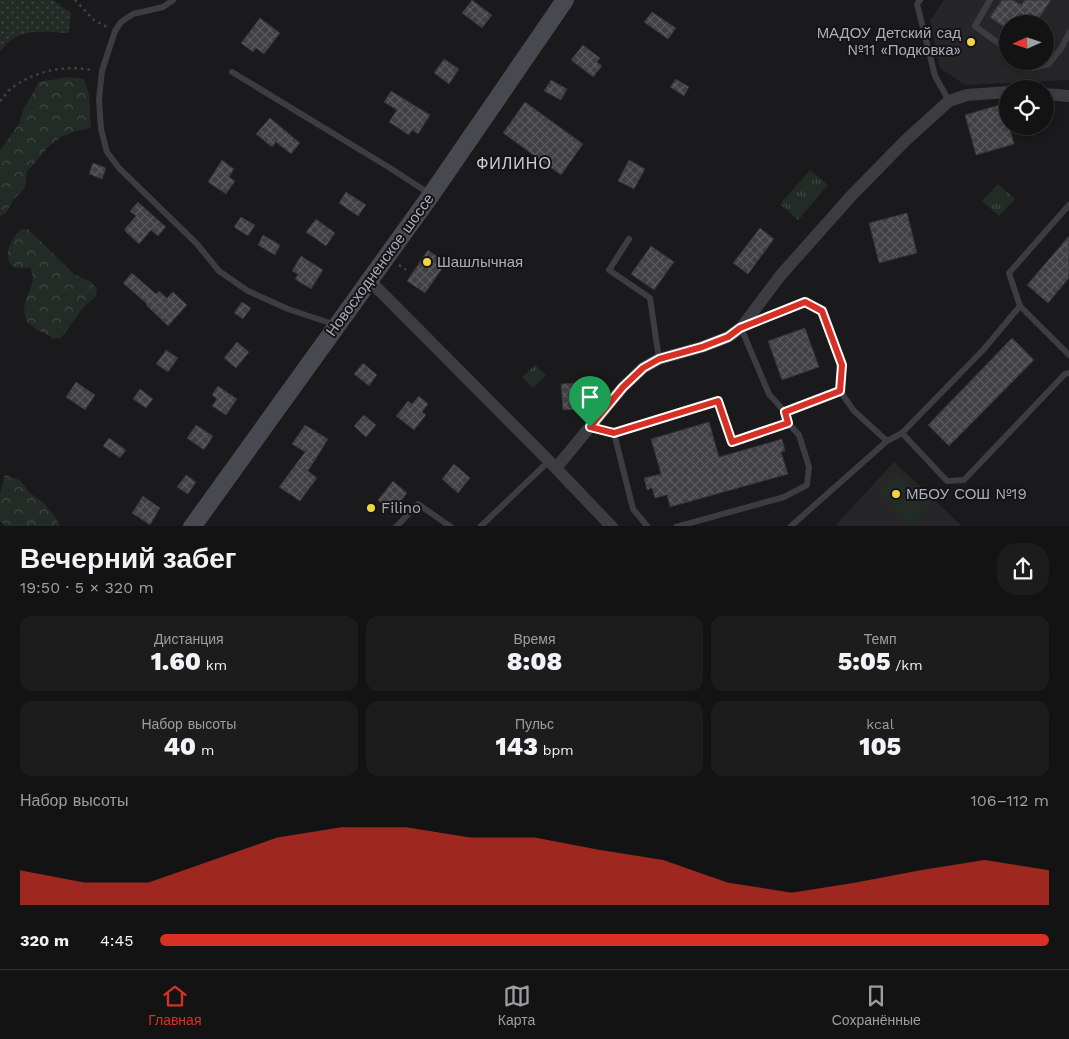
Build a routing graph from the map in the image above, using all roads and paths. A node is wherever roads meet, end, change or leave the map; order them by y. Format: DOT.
graph roads {
  1 [pos="75,0"];
  2 [pos="173,0"];
  3 [pos="565,0"];
  4 [pos="990,0"];
  5 [pos="917,1"];
  6 [pos="115,31"];
  7 [pos="1069,33"];
  8 [pos="999,43"];
  9 [pos="1054,57"];
  10 [pos="102,71"];
  11 [pos="232,72"];
  12 [pos="999,93"];
  13 [pos="1054,95"];
  14 [pos="1069,96"];
  15 [pos="0,101"];
  16 [pos="949,101"];
  17 [pos="431,195"];
  18 [pos="1069,205"];
  19 [pos="628,239"];
  20 [pos="399,265"];
  21 [pos="406,270"];
  22 [pos="369,280"];
  23 [pos="1020,306"];
  24 [pos="337,325"];
  25 [pos="740,328"];
  26 [pos="1069,355"];
  27 [pos="659,359"];
  28 [pos="1069,374"];
  29 [pos="840,391"];
  30 [pos="785,412"];
  31 [pos="788,423"];
  32 [pos="590,427"];
  33 [pos="614,433"];
  34 [pos="902,433"];
  35 [pos="887,442"];
  36 [pos="552,465"];
  37 [pos="192,526"];
  38 [pos="396,526"];
  39 [pos="451,526"];
  40 [pos="480,526"];
  41 [pos="612,526"];
  42 [pos="648,526"];
  43 [pos="676,526"];
  44 [pos="790,526"];
  1 -- 6 [label="path"];
  2 -- 6 [label="lane"];
  3 -- 17 [label="main road, Новосходненское шоссе"];
  4 -- 8 [label="lane"];
  5 -- 16 [label="lane"];
  6 -- 10 [label="lane"];
  7 -- 9 [label="lane"];
  10 -- 15 [label="path"];
  10 -- 24 [label="lane"];
  11 -- 17 [label="lane"];
  12 -- 16 [label="street"];
  13 -- 14 [label="street"];
  16 -- 25 [label="street"];
  17 -- 22 [label="main road, Новосходненское шоссе"];
  18 -- 23 [label="lane"];
  19 -- 27 [label="lane"];
  20 -- 21 [label="path"];
  22 -- 24 [label="main road, Новосходненское шоссе"];
  22 -- 36 [label="street"];
  23 -- 26 [label="lane"];
  23 -- 34 [label="lane"];
  24 -- 37 [label="main road, Новосходненское шоссе"];
  25 -- 27 [label="street"];
  25 -- 29 [label="lane"];
  25 -- 30 [label="lane"];
  27 -- 32 [label="street"];
  28 -- 34 [label="lane"];
  29 -- 30 [label="lane"];
  29 -- 35 [label="lane"];
  30 -- 31 [label="lane"];
  31 -- 33 [label="lane"];
  31 -- 43 [label="lane"];
  32 -- 33 [label="lane"];
  32 -- 36 [label="street"];
  33 -- 42 [label="lane"];
  34 -- 35 [label="lane"];
  35 -- 44 [label="lane"];
  36 -- 40 [label="lane"];
  36 -- 41 [label="street"];
  38 -- 39 [label="lane"];
}
